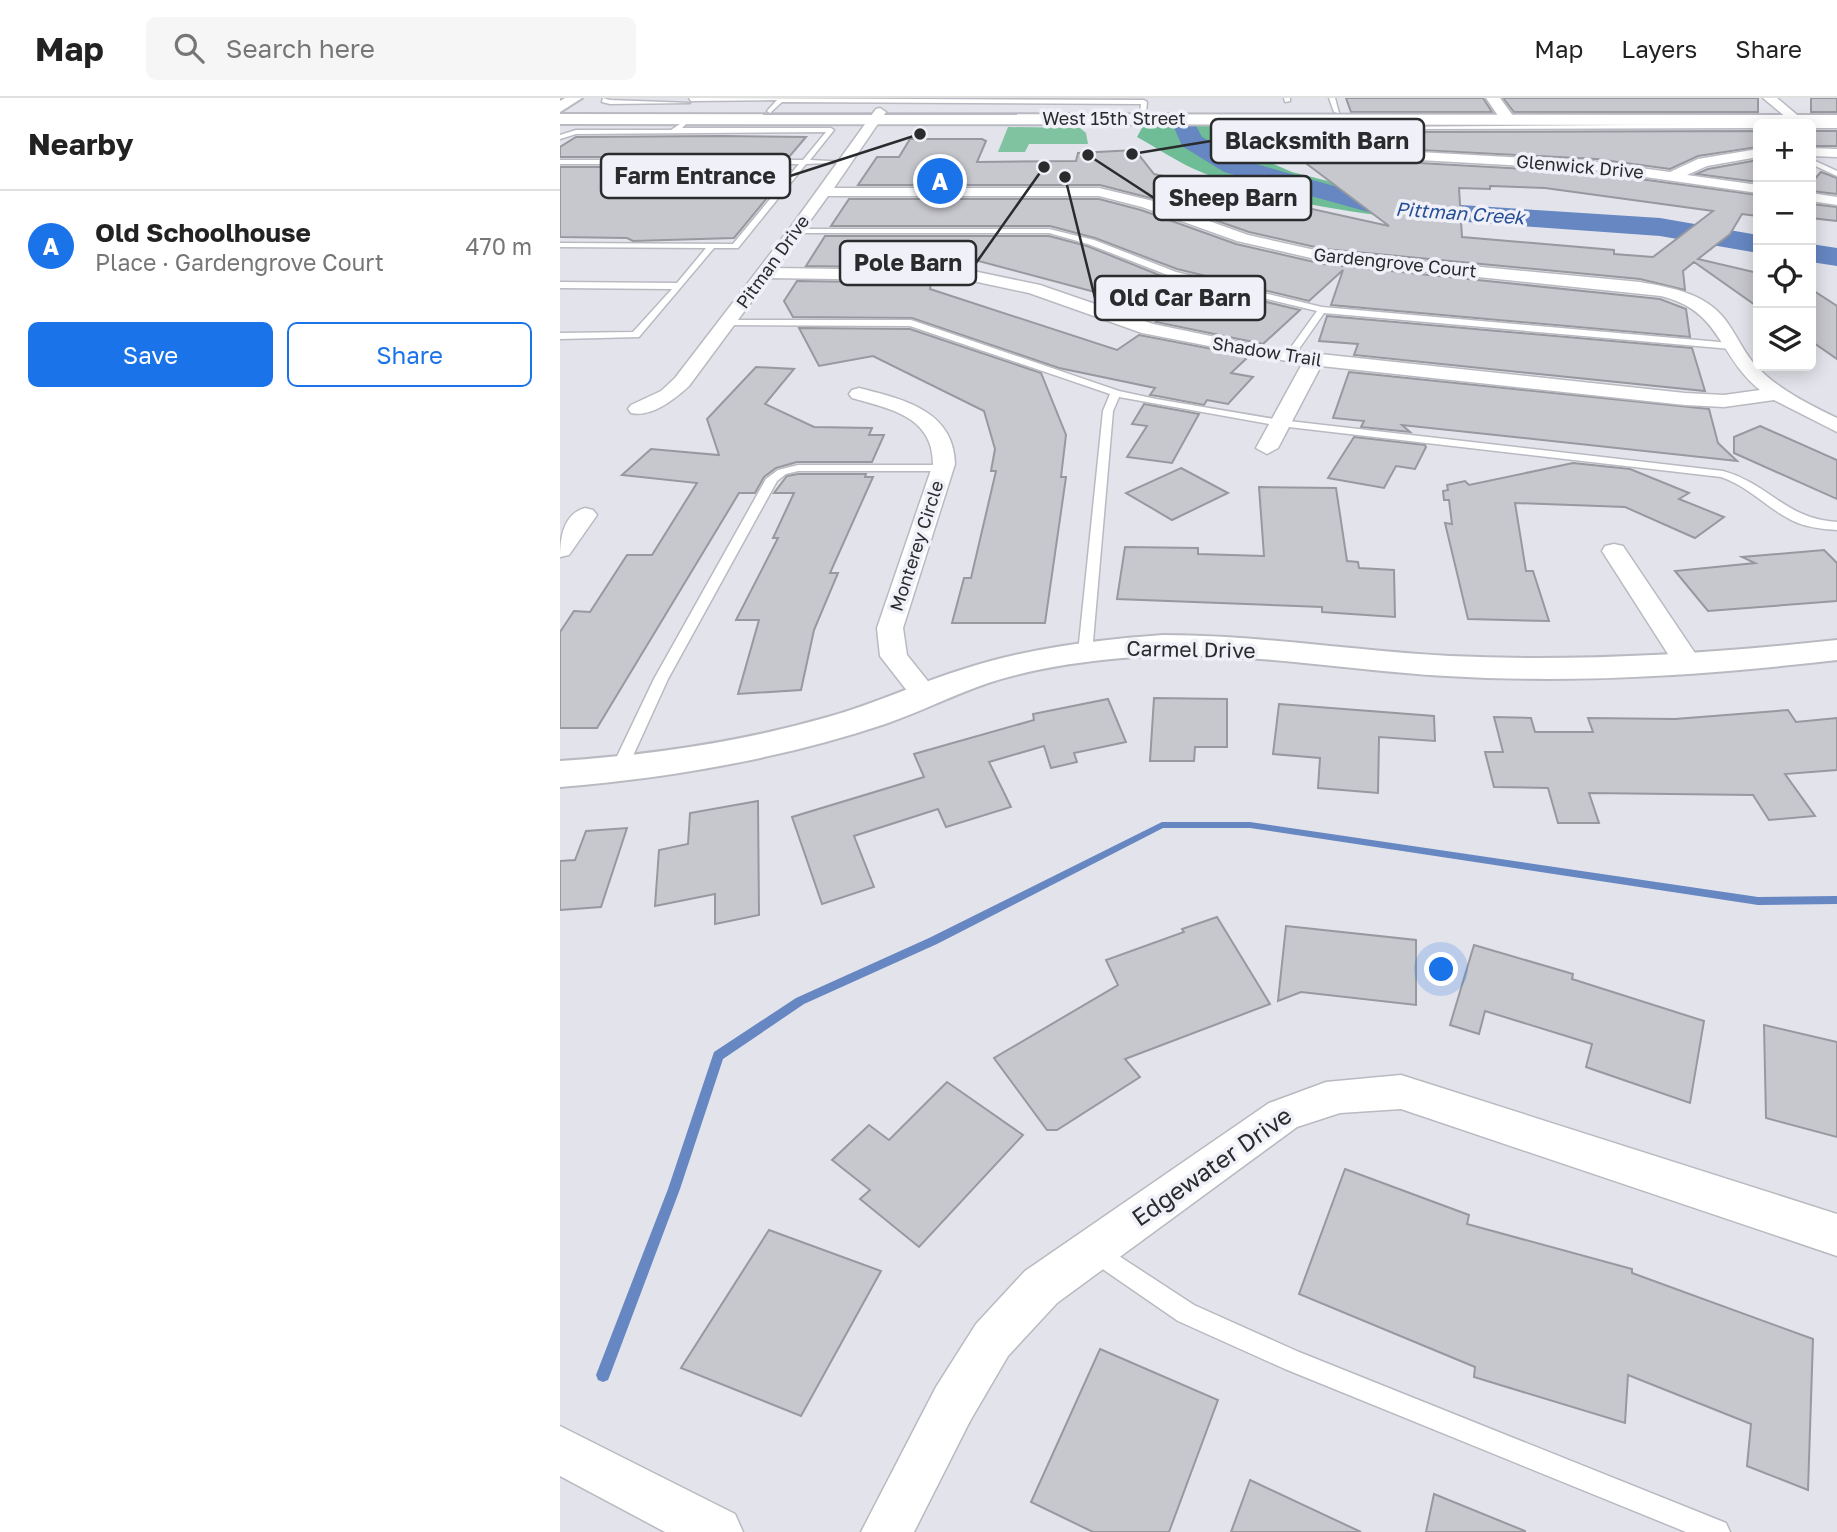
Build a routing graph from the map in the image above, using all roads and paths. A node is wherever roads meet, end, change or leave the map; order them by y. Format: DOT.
graph roads {
  1 [pos="575,98"];
  2 [pos="606,98"];
  3 [pos="1493,98"];
  4 [pos="1769,98"];
  5 [pos="820,99"];
  6 [pos="862,99"];
  7 [pos="777,103"];
  8 [pos="971,104"];
  9 [pos="1334,105"];
  10 [pos="884,107"];
  11 [pos="1143,108"];
  12 [pos="560,110"];
  13 [pos="685,110"];
  14 [pos="1837,112"];
  15 [pos="1212,116"];
  16 [pos="1505,116"];
  17 [pos="560,119"];
  18 [pos="1753,119"];
  19 [pos="1798,119"];
  20 [pos="1804,119"];
  21 [pos="1816,120"];
  22 [pos="1837,120"];
  23 [pos="1816,123"];
  24 [pos="1753,126"];
  25 [pos="1837,126"];
  26 [pos="560,137"];
  27 [pos="1816,152"];
  28 [pos="1837,153"];
  29 [pos="1753,154"];
  30 [pos="1401,155"];
  31 [pos="560,162"];
  32 [pos="805,162"];
  33 [pos="846,162"];
  34 [pos="1816,164"];
  35 [pos="1837,174"];
  36 [pos="1672,176"];
  37 [pos="1753,188"];
  38 [pos="824,192"];
  39 [pos="1816,198"];
  40 [pos="1837,201"];
  41 [pos="796,231"];
  42 [pos="560,245"];
  43 [pos="712,246"];
  44 [pos="765,273"];
  45 [pos="560,285"];
  46 [pos="679,286"];
  47 [pos="1322,310"];
  48 [pos="729,323"];
  49 [pos="560,336"];
  50 [pos="1731,346"];
  51 [pos="1289,357"];
  52 [pos="1314,360"];
  53 [pos="1116,393"];
  54 [pos="859,394"];
  55 [pos="1776,394"];
  56 [pos="638,409"];
  57 [pos="1280,423"];
  58 [pos="1837,426"];
  59 [pos="1267,448"];
  60 [pos="943,468"];
  61 [pos="585,515"];
  62 [pos="1837,526"];
  63 [pos="560,550"];
  64 [pos="1614,551"];
  65 [pos="1837,649"];
  66 [pos="1085,653"];
  67 [pos="1689,665"];
  68 [pos="925,695"];
  69 [pos="619,769"];
  70 [pos="560,774"];
  71 [pos="1837,1235"];
  72 [pos="1093,1251"];
  73 [pos="560,1450"];
  74 [pos="717,1532"];
  75 [pos="887,1532"];
  76 [pos="1717,1532"];
  1 -- 12 [label="main road"];
  2 -- 13 [label="lane"];
  3 -- 16 [label="main road"];
  4 -- 19 [label="street"];
  5 -- 6 [label="lane"];
  5 -- 7 [label="lane"];
  6 -- 10 [label="lane"];
  7 -- 10 [label="main road, West 15th Street"];
  7 -- 13 [label="main road, West 15th Street"];
  8 -- 10 [label="main road, West 15th Street"];
  8 -- 11 [label="main road, West 15th Street"];
  9 -- 15 [label="main road, West 15th Street"];
  9 -- 16 [label="main road, West 15th Street"];
  10 -- 11 [label="main road, West 15th Street"];
  10 -- 13 [label="main road, West 15th Street"];
  10 -- 33 [label="street, Pitman Drive"];
  11 -- 15 [label="main road, West 15th Street"];
  12 -- 13 [label="main road, West 15th Street"];
  13 -- 17 [label="main road, West 15th Street"];
  13 -- 26 [label="lane"];
  13 -- 32 [label="lane"];
  14 -- 20 [label="main road, West 15th Street"];
  15 -- 16 [label="main road, West 15th Street"];
  16 -- 18 [label="main road, West 15th Street"];
  21 -- 22 [label="main road, West 15th Street"];
  23 -- 25 [label="lane"];
  24 -- 30 [label="lane"];
  27 -- 28 [label="street"];
  29 -- 36 [label="street"];
  30 -- 36 [label="street, Glenwick Drive"];
  31 -- 32 [label="lane"];
  32 -- 33 [label="lane"];
  32 -- 43 [label="lane"];
  33 -- 38 [label="street, Pitman Drive"];
  34 -- 35 [label="lane"];
  36 -- 37 [label="street, Glenwick Drive"];
  38 -- 41 [label="street, Pitman Drive"];
  38 -- 50 [label="street, Gardengrove Court"];
  39 -- 40 [label="street"];
  41 -- 44 [label="street, Pitman Drive"];
  41 -- 47 [label="lane"];
  42 -- 43 [label="lane"];
  43 -- 46 [label="lane"];
  44 -- 48 [label="street, Pitman Drive"];
  44 -- 51 [label="street, Shadow Trail"];
  45 -- 46 [label="lane"];
  46 -- 49 [label="lane"];
  47 -- 50 [label="lane"];
  47 -- 51 [label="lane"];
  48 -- 53 [label="lane"];
  48 -- 56 [label="street, Pitman Drive"];
  50 -- 55 [label="street, Gardengrove Court"];
  51 -- 52 [label="street, Shadow Trail"];
  52 -- 55 [label="street, Shadow Trail"];
  52 -- 57 [label="street"];
  53 -- 57 [label="lane"];
  53 -- 66 [label="lane"];
  54 -- 60 [label="street, Monterey Circle"];
  55 -- 58 [label="street, Gardengrove Court"];
  57 -- 59 [label="street"];
  57 -- 62 [label="lane"];
  60 -- 68 [label="street, Monterey Circle"];
  60 -- 69 [label="lane"];
  61 -- 63 [label="street"];
  64 -- 67 [label="street"];
  65 -- 67 [label="main road, Carmel Drive"];
  66 -- 67 [label="main road, Carmel Drive"];
  66 -- 68 [label="main road, Carmel Drive"];
  68 -- 69 [label="main road, Carmel Drive"];
  69 -- 70 [label="main road, Carmel Drive"];
  71 -- 72 [label="street, Edgewater Drive"];
  72 -- 75 [label="street, Edgewater Drive"];
  72 -- 76 [label="lane"];
  73 -- 74 [label="street"];
}
